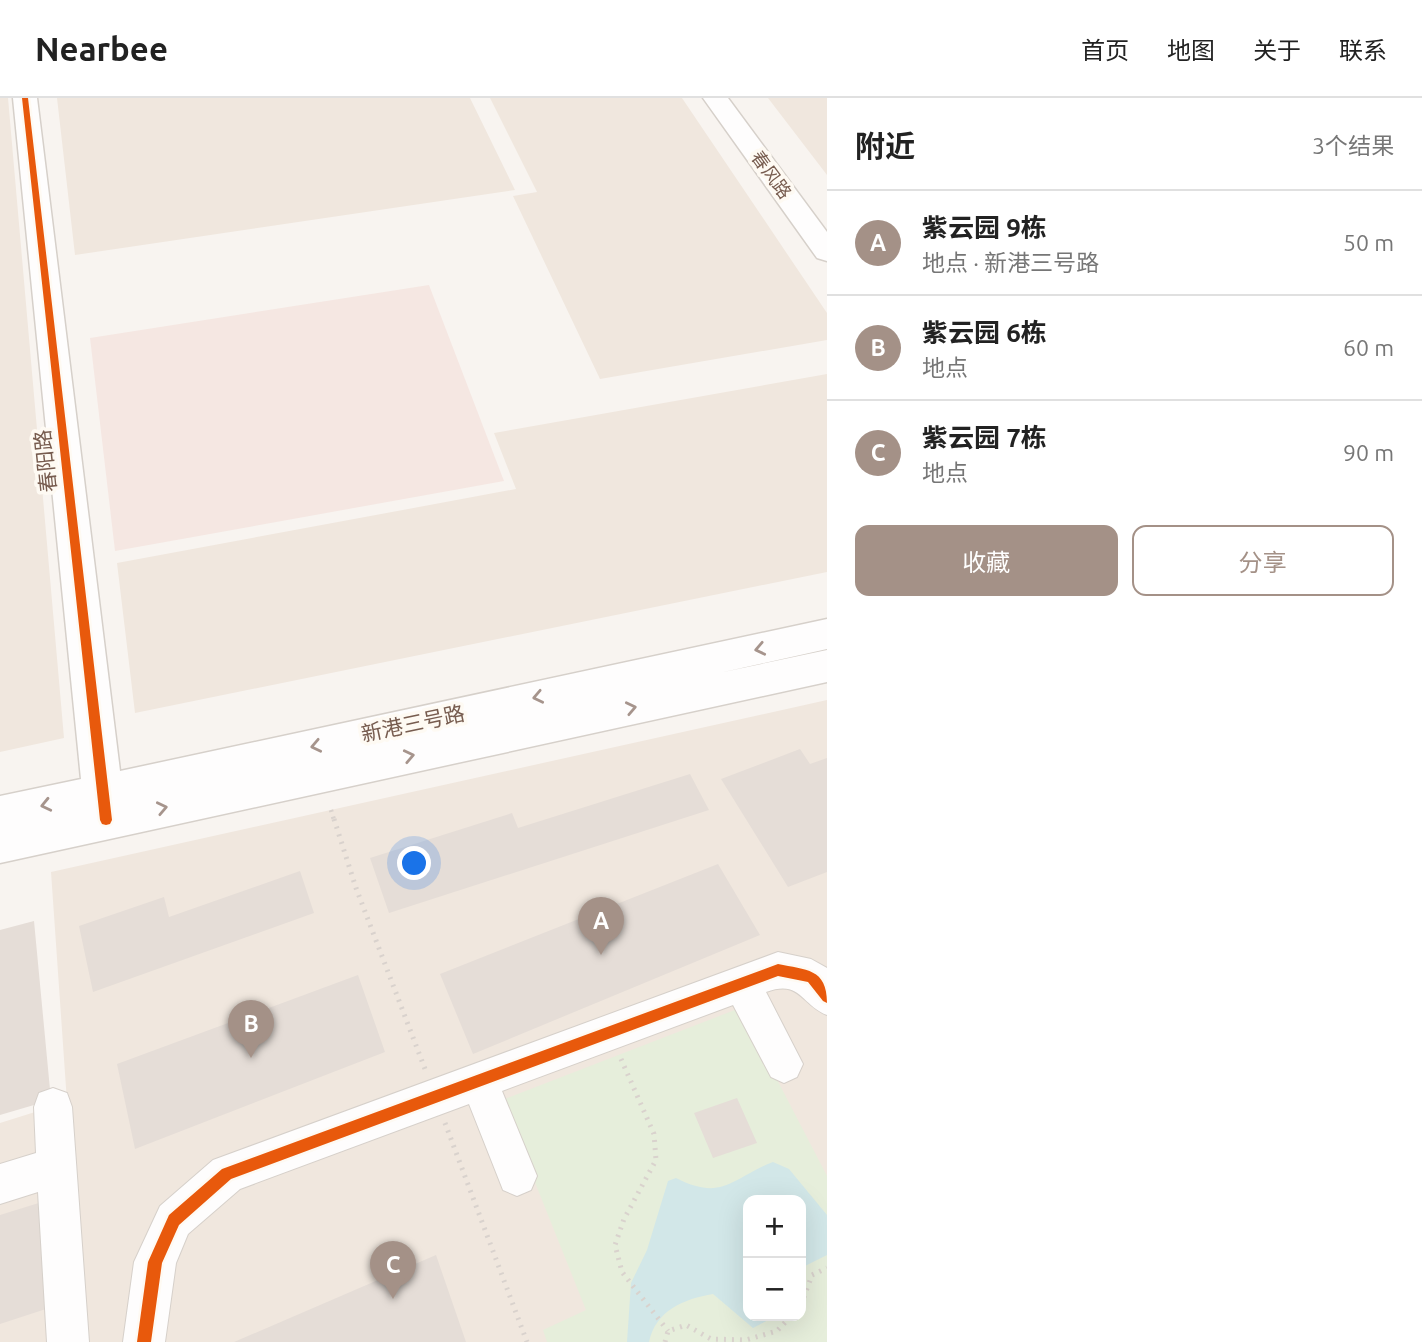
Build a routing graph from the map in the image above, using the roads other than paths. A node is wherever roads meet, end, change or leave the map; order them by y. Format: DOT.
graph roads {
  1 [pos="25,98"];
  2 [pos="715,98"];
  3 [pos="738,98"];
  4 [pos="827,217"];
  5 [pos="827,251"];
  6 [pos="827,634"];
  7 [pos="827,666"];
  8 [pos="104,806"];
  9 [pos="0,815"];
  10 [pos="0,844"];
  11 [pos="741,983"];
  12 [pos="827,997"];
  13 [pos="784,1064"];
  14 [pos="479,1081"];
  15 [pos="53,1107"];
  16 [pos="57,1167"];
  17 [pos="517,1176"];
  18 [pos="0,1184"];
  19 [pos="68,1342"];
  20 [pos="144,1342"];
  1 -- 8 [label="main road, 春阳路"];
  2 -- 5 [label="main road, 春风路"];
  3 -- 4 [label="main road, 春风路"];
  6 -- 8 [label="main road, 新港三号路, one-way"];
  8 -- 7 [label="main road, 新港三号路, one-way"];
  8 -- 9 [label="main road, 新港三号路, one-way"];
  8 -- 10 [label="main road, 新港三号路"];
  11 -- 12 [label="street"];
  11 -- 13 [label="street"];
  11 -- 14 [label="street"];
  14 -- 17 [label="street"];
  14 -- 20 [label="street"];
  15 -- 16 [label="street"];
  16 -- 18 [label="street"];
  16 -- 19 [label="street"];
}
